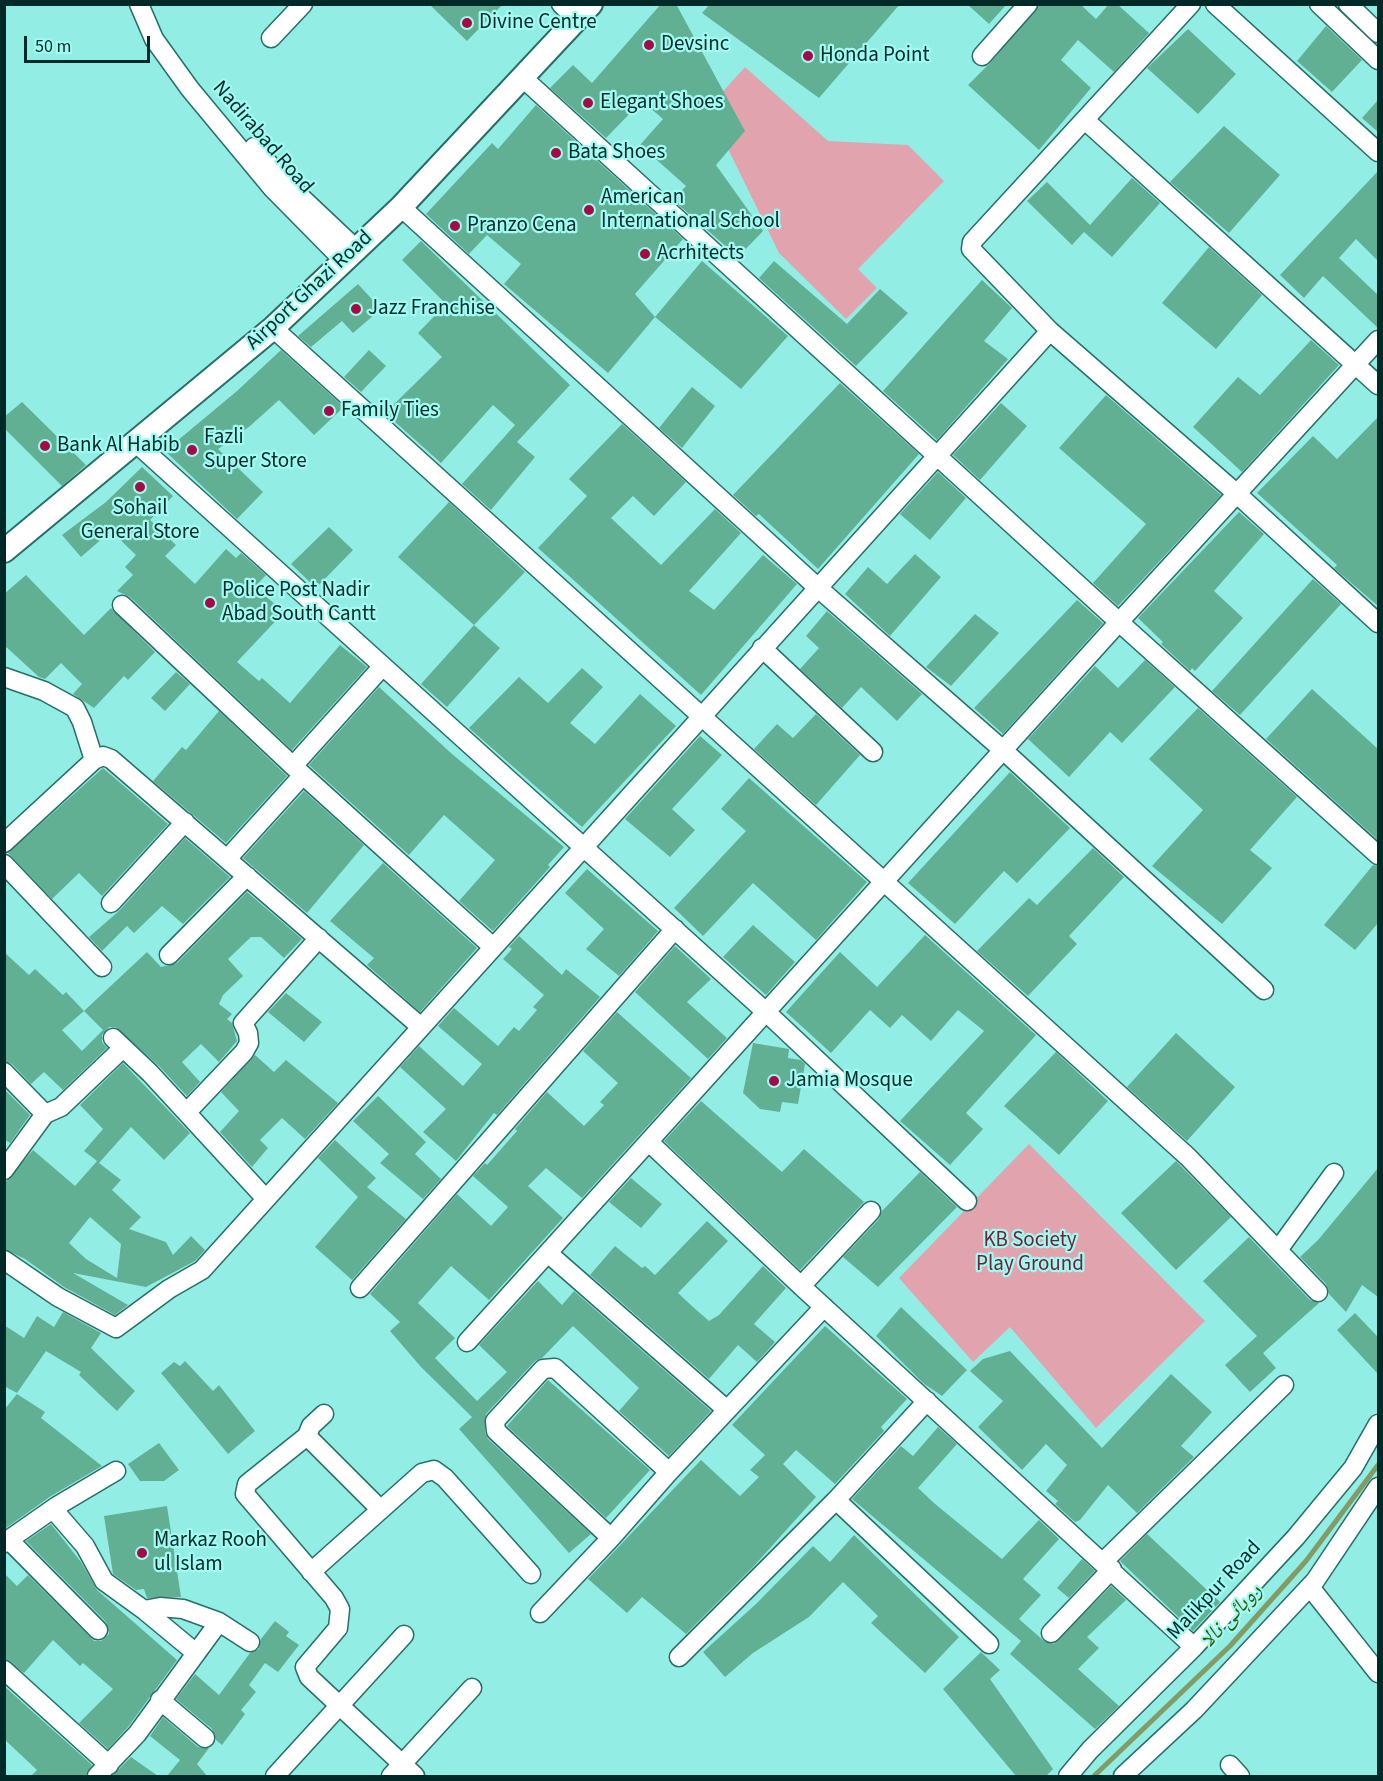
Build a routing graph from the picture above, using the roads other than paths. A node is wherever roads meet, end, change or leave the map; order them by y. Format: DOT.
graph roads {
  1 [pos="303,4"];
  2 [pos="1028,4"];
  3 [pos="1191,4"];
  4 [pos="1215,4"];
  5 [pos="1319,4"];
  6 [pos="1348,4"];
  7 [pos="147,8"];
  8 [pos="576,10"];
  9 [pos="1378,33"];
  10 [pos="271,38"];
  11 [pos="982,56"];
  12 [pos="1378,60"];
  13 [pos="523,78"];
  14 [pos="1086,121"];
  15 [pos="1378,152"];
  16 [pos="401,207"];
  17 [pos="350,255"];
  18 [pos="273,328"];
  19 [pos="1050,331"];
  20 [pos="1378,340"];
  21 [pos="1356,364"];
  22 [pos="1378,385"];
  23 [pos="136,443"];
  24 [pos="938,454"];
  25 [pos="1236,493"];
  26 [pos="4,551"];
  27 [pos="817,587"];
  28 [pos="122,605"];
  29 [pos="1119,622"];
  30 [pos="1378,623"];
  31 [pos="762,648"];
  32 [pos="382,667"];
  33 [pos="4,676"];
  34 [pos="700,718"];
  35 [pos="1003,750"];
  36 [pos="873,752"];
  37 [pos="94,760"];
  38 [pos="298,771"];
  39 [pos="185,822"];
  40 [pos="4,843"];
  41 [pos="582,848"];
  42 [pos="1378,855"];
  43 [pos="227,859"];
  44 [pos="4,864"];
  45 [pos="247,876"];
  46 [pos="884,883"];
  47 [pos="111,903"];
  48 [pos="675,930"];
  49 [pos="318,938"];
  50 [pos="493,947"];
  51 [pos="169,956"];
  52 [pos="102,967"];
  53 [pos="1264,990"];
  54 [pos="766,1012"];
  55 [pos="421,1027"];
  56 [pos="4,1072"];
  57 [pos="186,1112"];
  58 [pos="45,1114"];
  59 [pos="650,1143"];
  60 [pos="4,1170"];
  61 [pos="1334,1173"];
  62 [pos="266,1199"];
  63 [pos="967,1201"];
  64 [pos="871,1211"];
  65 [pos="1278,1250"];
  66 [pos="549,1254"];
  67 [pos="4,1260"];
  68 [pos="801,1286"];
  69 [pos="360,1288"];
  70 [pos="1318,1292"];
  71 [pos="824,1307"];
  72 [pos="467,1342"];
  73 [pos="1284,1385"];
  74 [pos="927,1401"];
  75 [pos="727,1410"];
  76 [pos="324,1414"];
  77 [pos="1378,1424"];
  78 [pos="307,1436"];
  79 [pos="1356,1470"];
  80 [pos="116,1471"];
  81 [pos="669,1472"];
  82 [pos="1378,1486"];
  83 [pos="836,1500"];
  84 [pos="380,1508"];
  85 [pos="53,1509"];
  86 [pos="611,1538"];
  87 [pos="7,1541"];
  88 [pos="1107,1565"];
  89 [pos="311,1572"];
  90 [pos="531,1574"];
  91 [pos="1310,1587"];
  92 [pos="144,1610"];
  93 [pos="540,1613"];
  94 [pos="219,1622"];
  95 [pos="98,1630"];
  96 [pos="1051,1633"];
  97 [pos="404,1635"];
  98 [pos="250,1642"];
  99 [pos="989,1644"];
  100 [pos="1194,1647"];
  101 [pos="196,1653"];
  102 [pos="679,1657"];
  103 [pos="4,1670"];
  104 [pos="1378,1673"];
  105 [pos="472,1688"];
  106 [pos="160,1700"];
  107 [pos="340,1706"];
  108 [pos="205,1738"];
  109 [pos="103,1771"];
  110 [pos="403,1772"];
  111 [pos="1072,1775"];
  112 [pos="275,1776"];
  113 [pos="1123,1776"];
  1 -- 10 [label="street"];
  2 -- 11 [label="street"];
  3 -- 14 [label="street"];
  4 -- 15 [label="street"];
  5 -- 12 [label="street"];
  6 -- 9 [label="street"];
  7 -- 17 [label="street, Nadirabad Road"];
  8 -- 13 [label="main road, Airport Ghazi Road"];
  13 -- 16 [label="main road, Airport Ghazi Road"];
  13 -- 24 [label="street"];
  14 -- 19 [label="street"];
  14 -- 21 [label="street"];
  16 -- 17 [label="main road, Airport Ghazi Road"];
  16 -- 27 [label="street"];
  17 -- 18 [label="main road, Airport Ghazi Road"];
  18 -- 23 [label="main road, Airport Ghazi Road"];
  18 -- 34 [label="street"];
  19 -- 24 [label="street"];
  19 -- 25 [label="street"];
  20 -- 21 [label="street"];
  21 -- 22 [label="street"];
  21 -- 25 [label="street"];
  23 -- 26 [label="main road, Airport Ghazi Road"];
  23 -- 32 [label="street"];
  24 -- 27 [label="street"];
  24 -- 29 [label="street"];
  25 -- 29 [label="street"];
  25 -- 30 [label="street"];
  27 -- 31 [label="street"];
  27 -- 35 [label="street"];
  28 -- 38 [label="street"];
  29 -- 35 [label="street"];
  29 -- 42 [label="street"];
  31 -- 34 [label="street"];
  31 -- 36 [label="street"];
  32 -- 38 [label="street"];
  32 -- 41 [label="street"];
  33 -- 37 [label="street"];
  34 -- 41 [label="street"];
  34 -- 46 [label="street"];
  35 -- 46 [label="street"];
  35 -- 53 [label="street"];
  37 -- 39 [label="street"];
  37 -- 40 [label="street"];
  38 -- 43 [label="street"];
  38 -- 50 [label="street"];
  39 -- 43 [label="street"];
  39 -- 47 [label="street"];
  41 -- 48 [label="street"];
  41 -- 50 [label="street"];
  43 -- 45 [label="street"];
  44 -- 52 [label="street"];
  45 -- 49 [label="street"];
  45 -- 51 [label="street"];
  46 -- 54 [label="street"];
  46 -- 65 [label="street"];
  48 -- 54 [label="street"];
  48 -- 69 [label="street"];
  49 -- 55 [label="street"];
  49 -- 57 [label="street"];
  50 -- 55 [label="street"];
  54 -- 59 [label="street"];
  54 -- 63 [label="street"];
  55 -- 62 [label="street"];
  56 -- 58 [label="street"];
  57 -- 58 [label="street"];
  57 -- 62 [label="street"];
  58 -- 60 [label="street"];
  59 -- 66 [label="street"];
  59 -- 68 [label="street"];
  61 -- 65 [label="street"];
  62 -- 67 [label="street"];
  64 -- 68 [label="street"];
  65 -- 70 [label="street"];
  66 -- 72 [label="street"];
  66 -- 75 [label="street"];
  68 -- 71 [label="street"];
  71 -- 74 [label="street"];
  71 -- 75 [label="street"];
  73 -- 88 [label="street"];
  74 -- 83 [label="street"];
  74 -- 88 [label="street"];
  75 -- 81 [label="street"];
  76 -- 78 [label="street"];
  77 -- 79 [label="street, Malikpur Road"];
  78 -- 84 [label="street"];
  78 -- 89 [label="street"];
  79 -- 82 [label="street"];
  79 -- 100 [label="street, Malikpur Road"];
  80 -- 85 [label="street"];
  81 -- 86 [label="street"];
  81 -- 86 [label="street"];
  82 -- 91 [label="street"];
  83 -- 99 [label="street"];
  83 -- 102 [label="street"];
  84 -- 89 [label="street"];
  84 -- 90 [label="street"];
  85 -- 87 [label="street"];
  85 -- 92 [label="street"];
  86 -- 93 [label="street"];
  87 -- 95 [label="street"];
  88 -- 96 [label="street"];
  88 -- 100 [label="street"];
  89 -- 107 [label="street"];
  91 -- 104 [label="street"];
  91 -- 113 [label="street"];
  92 -- 94 [label="street"];
  92 -- 101 [label="street"];
  94 -- 98 [label="street"];
  94 -- 101 [label="street"];
  97 -- 107 [label="street"];
  100 -- 111 [label="street, Malikpur Road"];
  101 -- 106 [label="street"];
  103 -- 109 [label="street"];
  105 -- 110 [label="street"];
  106 -- 108 [label="street"];
  106 -- 109 [label="street"];
  107 -- 110 [label="street"];
  107 -- 112 [label="street"];
}
